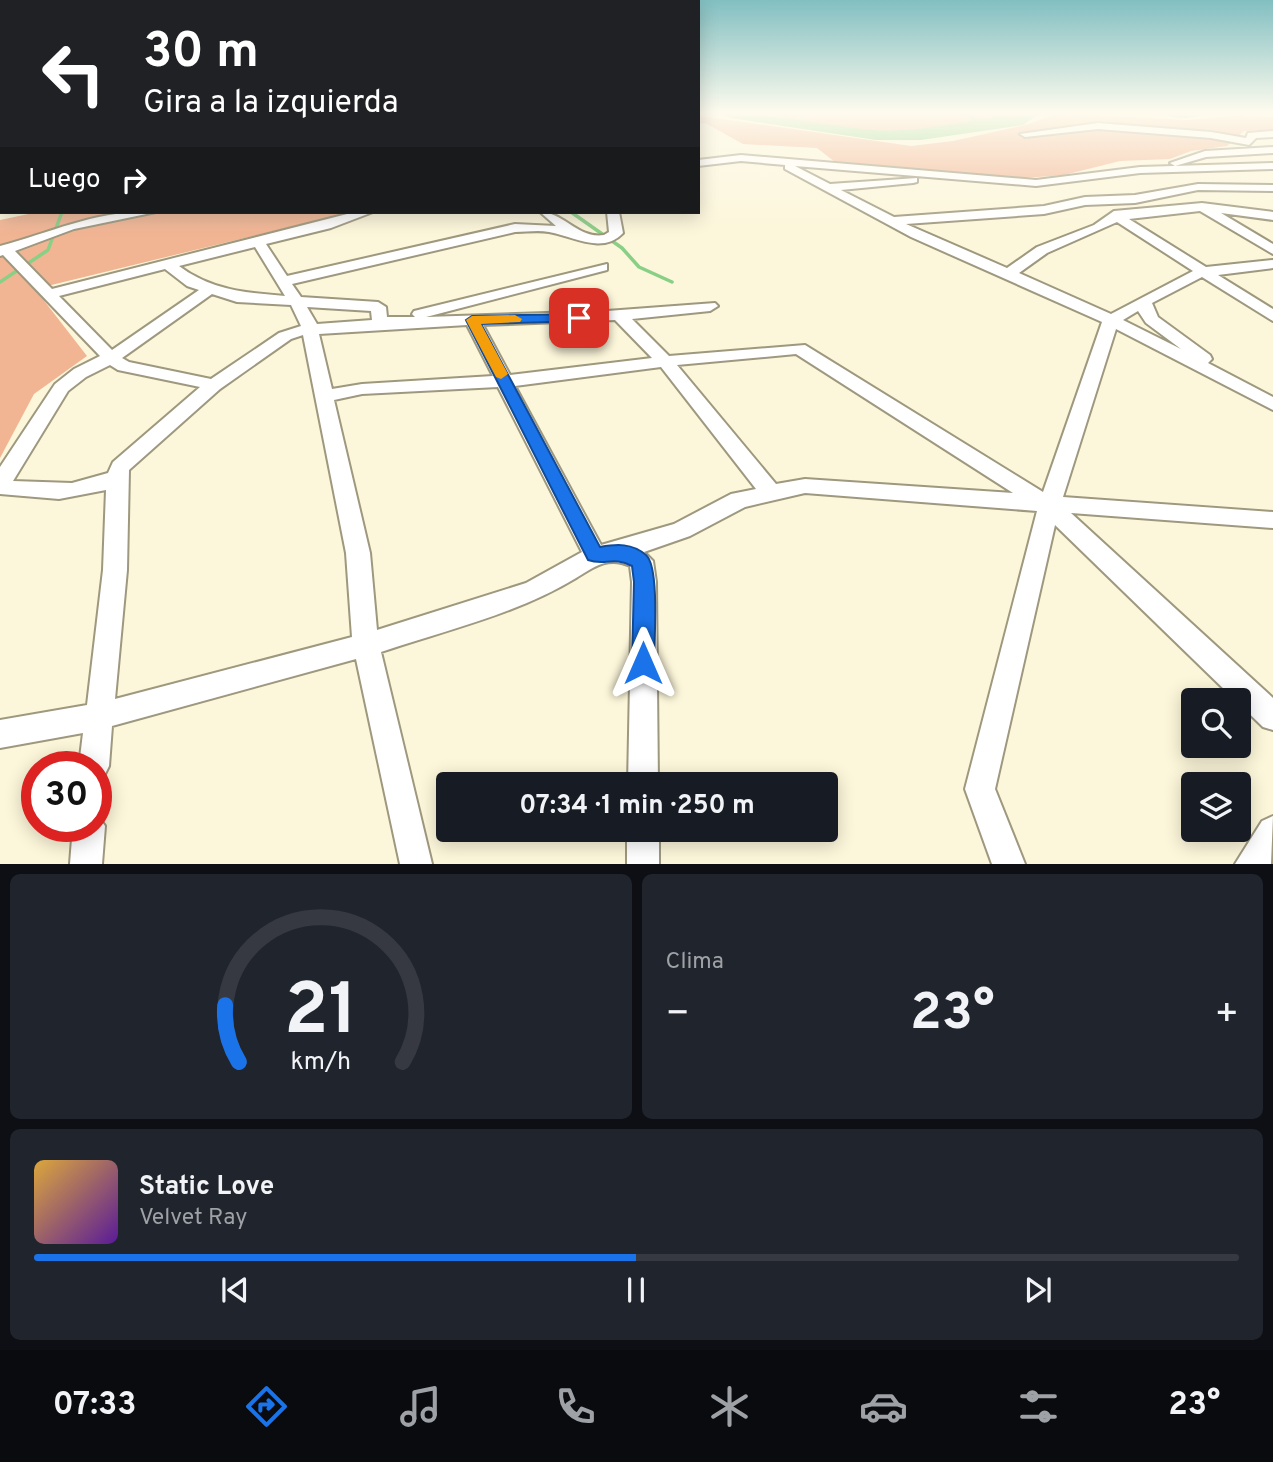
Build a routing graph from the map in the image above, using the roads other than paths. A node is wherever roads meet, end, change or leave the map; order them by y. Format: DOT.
graph roads {
  1 [pos="1212,153"];
  2 [pos="778,162"];
  3 [pos="700,163"];
  4 [pos="1273,166"];
  5 [pos="1002,178"];
  6 [pos="1074,178"];
  7 [pos="830,187"];
  8 [pos="1273,190"];
  9 [pos="1085,201"];
  10 [pos="1202,207"];
  11 [pos="138,214"];
  12 [pos="359,214"];
  13 [pos="549,214"];
  14 [pos="614,214"];
  15 [pos="1273,216"];
  16 [pos="1117,217"];
  17 [pos="893,221"];
  18 [pos="582,237"];
  19 [pos="258,241"];
  20 [pos="2,250"];
  21 [pos="1273,250"];
  22 [pos="166,263"];
  23 [pos="1273,264"];
  24 [pos="602,267"];
  25 [pos="1204,272"];
  26 [pos="1009,273"];
  27 [pos="285,282"];
  28 [pos="210,289"];
  29 [pos="49,294"];
  30 [pos="1144,301"];
  31 [pos="298,303"];
  32 [pos="710,306"];
  33 [pos="1273,316"];
  34 [pos="621,317"];
  35 [pos="472,320"];
  36 [pos="1111,320"];
  37 [pos="380,324"];
  38 [pos="310,329"];
  39 [pos="111,358"];
  40 [pos="665,361"];
  41 [pos="504,381"];
  42 [pos="214,385"];
  43 [pos="324,396"];
  44 [pos="1271,402"];
  45 [pos="117,478"];
  46 [pos="0,486"];
  47 [pos="770,491"];
  48 [pos="1049,506"];
  49 [pos="1273,520"];
  50 [pos="608,553"];
  51 [pos="366,645"];
  52 [pos="98,717"];
  53 [pos="1273,717"];
  54 [pos="0,734"];
  55 [pos="95,751"];
  56 [pos="643,772"];
  57 [pos="1273,832"];
  58 [pos="88,842"];
  59 [pos="643,842"];
  60 [pos="86,863"];
  61 [pos="416,863"];
  62 [pos="643,863"];
  63 [pos="1009,863"];
  64 [pos="1251,863"];
  1 -- 6 [label="street"];
  2 -- 3 [label="street"];
  2 -- 5 [label="street"];
  2 -- 7 [label="street"];
  4 -- 6 [label="street"];
  5 -- 6 [label="street"];
  5 -- 7 [label="street"];
  7 -- 17 [label="street"];
  8 -- 9 [label="street"];
  9 -- 16 [label="street"];
  9 -- 17 [label="street"];
  10 -- 15 [label="street"];
  10 -- 16 [label="street"];
  10 -- 21 [label="street"];
  11 -- 20 [label="street"];
  12 -- 19 [label="street"];
  13 -- 18 [label="street"];
  14 -- 18 [label="street"];
  16 -- 25 [label="street"];
  16 -- 26 [label="street"];
  17 -- 26 [label="street"];
  18 -- 27 [label="street"];
  19 -- 22 [label="street"];
  19 -- 27 [label="street"];
  20 -- 29 [label="street"];
  22 -- 28 [label="street"];
  22 -- 29 [label="street"];
  23 -- 25 [label="street"];
  24 -- 37 [label="street"];
  25 -- 30 [label="street"];
  25 -- 33 [label="street"];
  26 -- 36 [label="street"];
  27 -- 31 [label="street"];
  28 -- 31 [label="street"];
  28 -- 39 [label="street"];
  29 -- 39 [label="street"];
  30 -- 36 [label="street"];
  30 -- 44 [label="street"];
  31 -- 37 [label="street"];
  31 -- 38 [label="street"];
  32 -- 34 [label="street"];
  34 -- 35 [label="street"];
  34 -- 40 [label="street"];
  35 -- 37 [label="street"];
  35 -- 41 [label="street"];
  36 -- 44 [label="street"];
  36 -- 48 [label="street"];
  37 -- 38 [label="street"];
  38 -- 42 [label="street"];
  38 -- 43 [label="street"];
  39 -- 42 [label="street"];
  39 -- 46 [label="street"];
  40 -- 41 [label="street"];
  40 -- 47 [label="street"];
  40 -- 48 [label="street"];
  41 -- 43 [label="street"];
  41 -- 50 [label="street"];
  42 -- 45 [label="street"];
  43 -- 51 [label="street"];
  45 -- 46 [label="street"];
  45 -- 52 [label="street"];
  47 -- 48 [label="street"];
  47 -- 50 [label="street"];
  48 -- 49 [label="street"];
  48 -- 53 [label="street"];
  48 -- 63 [label="street"];
  50 -- 51 [label="street"];
  50 -- 56 [label="street"];
  51 -- 52 [label="street"];
  51 -- 61 [label="street"];
  52 -- 54 [label="street"];
  52 -- 55 [label="street"];
  57 -- 64 [label="street"];
  58 -- 60 [label="street"];
  59 -- 62 [label="street"];
}
